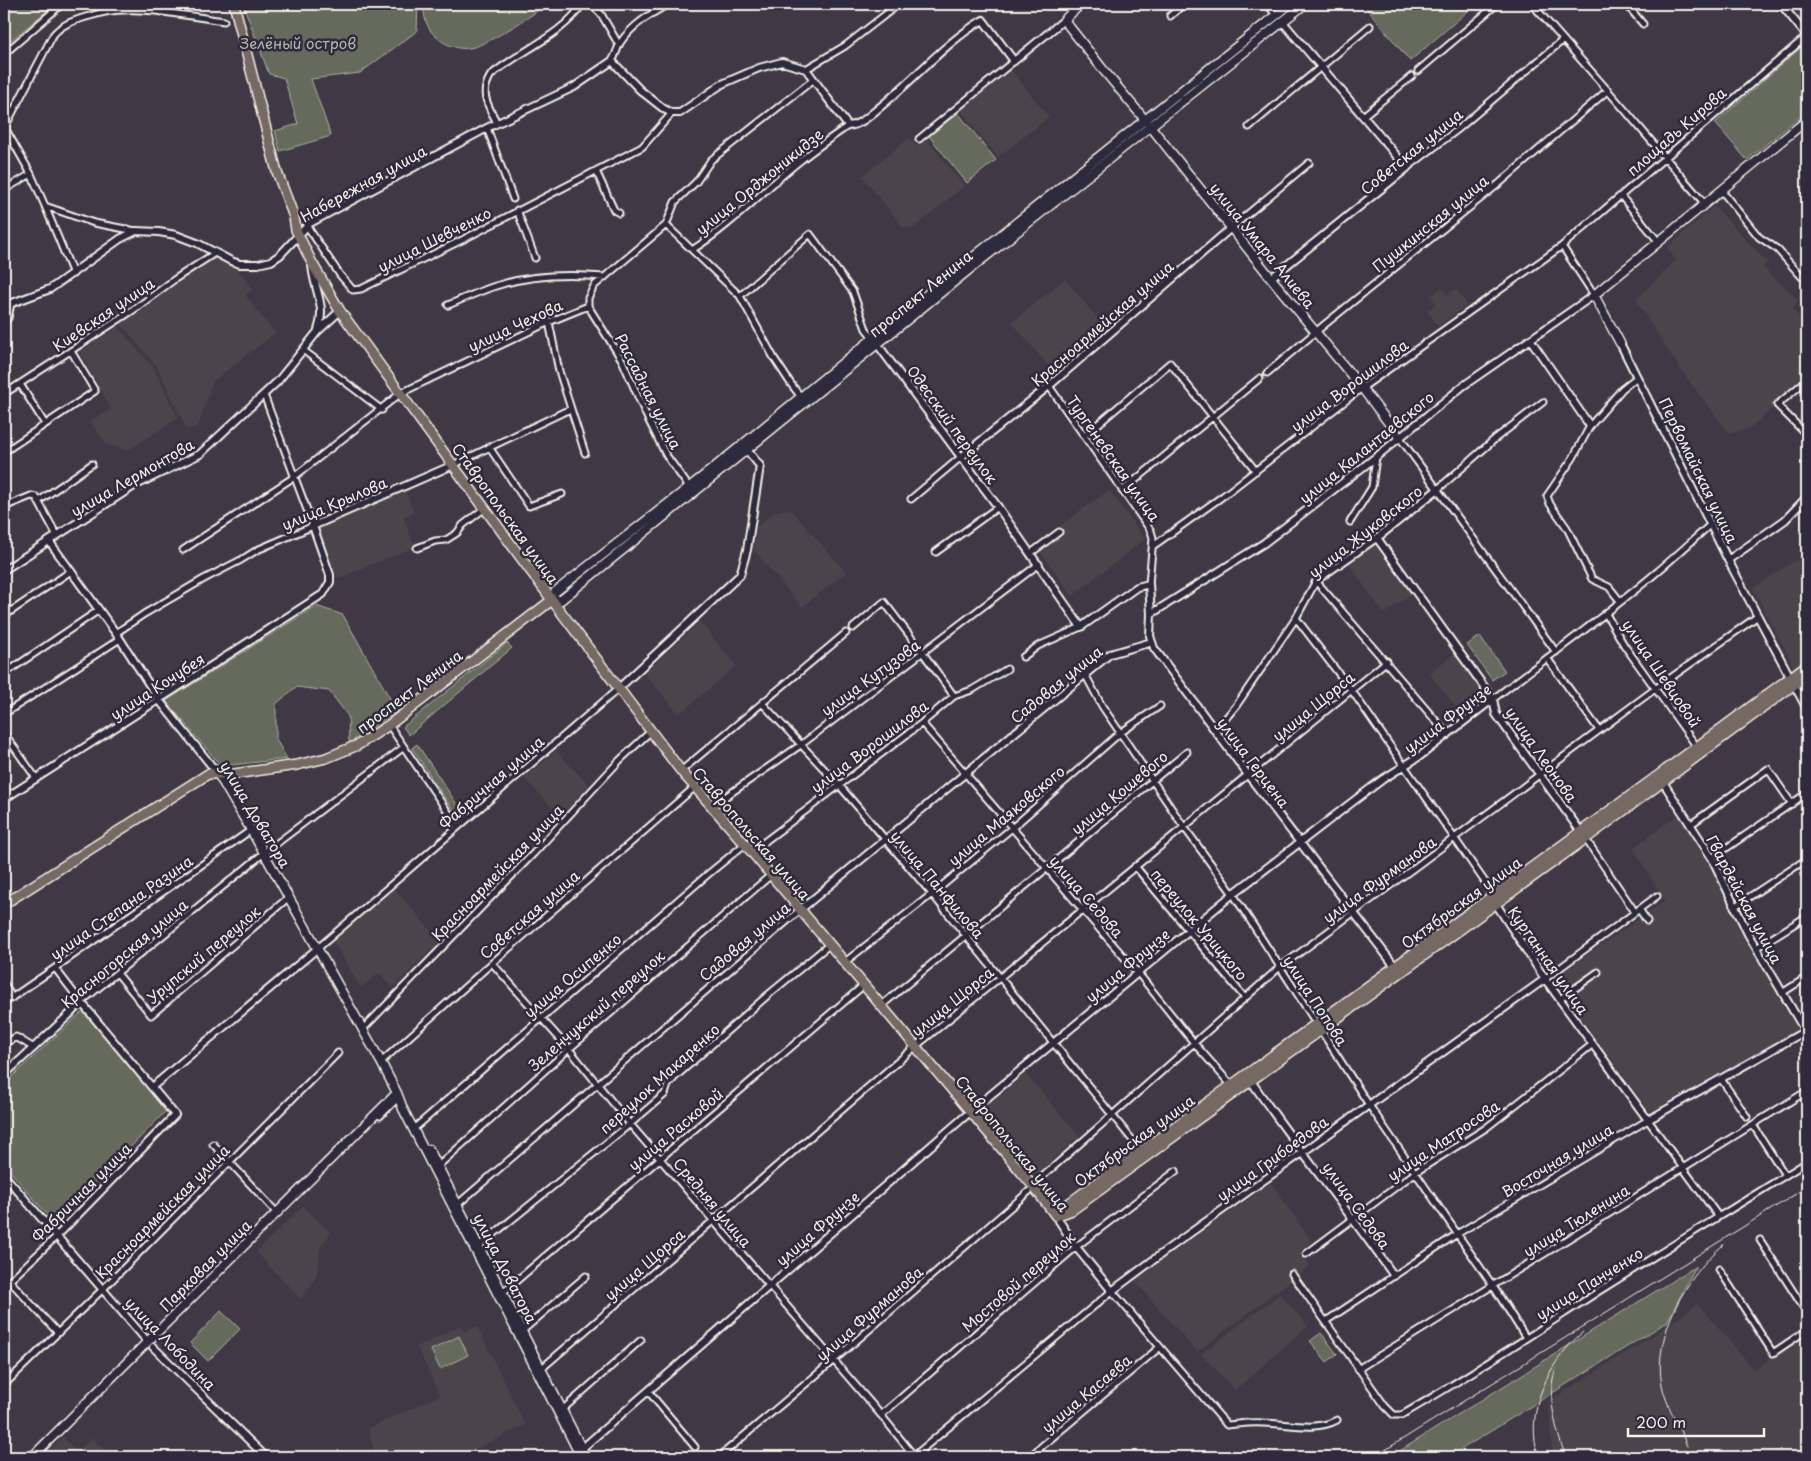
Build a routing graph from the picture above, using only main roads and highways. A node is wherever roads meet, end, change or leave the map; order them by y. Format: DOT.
graph roads {
  1 [pos="229,4"];
  2 [pos="234,4"];
  3 [pos="1081,4"];
  4 [pos="1290,4"];
  5 [pos="1305,4"];
  6 [pos="1145,119"];
  7 [pos="1807,120"];
  8 [pos="1151,127"];
  9 [pos="297,232"];
  10 [pos="876,342"];
  11 [pos="1620,343"];
  12 [pos="1400,438"];
  13 [pos="552,600"];
  14 [pos="1807,665"];
  15 [pos="1807,675"];
  16 [pos="1792,681"];
  17 [pos="218,774"];
  18 [pos="1661,778"];
  19 [pos="4,904"];
  20 [pos="1248,1078"];
  21 [pos="398,1095"];
  22 [pos="1143,1154"];
  23 [pos="1056,1216"];
  24 [pos="580,1453"];
  25 [pos="32,1457"];
  26 [pos="586,1457"];
  1 -- 9 [label="main road"];
  2 -- 9 [label="main road"];
  3 -- 6 [label="main road, улица Умара Алиева"];
  4 -- 6 [label="main road, проспект Ленина"];
  5 -- 8 [label="main road, проспект Ленина"];
  6 -- 8 [label="main road, улица Умара Алиева"];
  6 -- 10 [label="main road, проспект Ленина"];
  7 -- 11 [label="main road, Первомайская улица"];
  8 -- 10 [label="main road, проспект Ленина"];
  8 -- 12 [label="main road, улица Умара Алиева"];
  9 -- 13 [label="main road, Ставропольская улица"];
  10 -- 13 [label="main road, проспект Ленина"];
  10 -- 13 [label="main road, проспект Ленина"];
  13 -- 17 [label="main road, проспект Ленина"];
  13 -- 23 [label="main road, Ставропольская улица"];
  14 -- 16 [label="main road, Октябрьская улица"];
  15 -- 16 [label="main road, Октябрьская улица"];
  16 -- 18 [label="main road, Октябрьская улица"];
  16 -- 18 [label="main road, Октябрьская улица"];
  17 -- 19 [label="main road, проспект Ленина"];
  17 -- 21 [label="main road, улица Доватора"];
  18 -- 20 [label="main road, Октябрьская улица"];
  20 -- 22 [label="main road, Октябрьская улица"];
  20 -- 22 [label="main road, Октябрьская улица"];
  21 -- 24 [label="main road, улица Доватора"];
  21 -- 24 [label="main road, улица Доватора"];
  21 -- 25 [label="main road, Парковая улица"];
  22 -- 23 [label="main road, Октябрьская улица"];
  24 -- 26 [label="main road, улица Доватора"];
}
